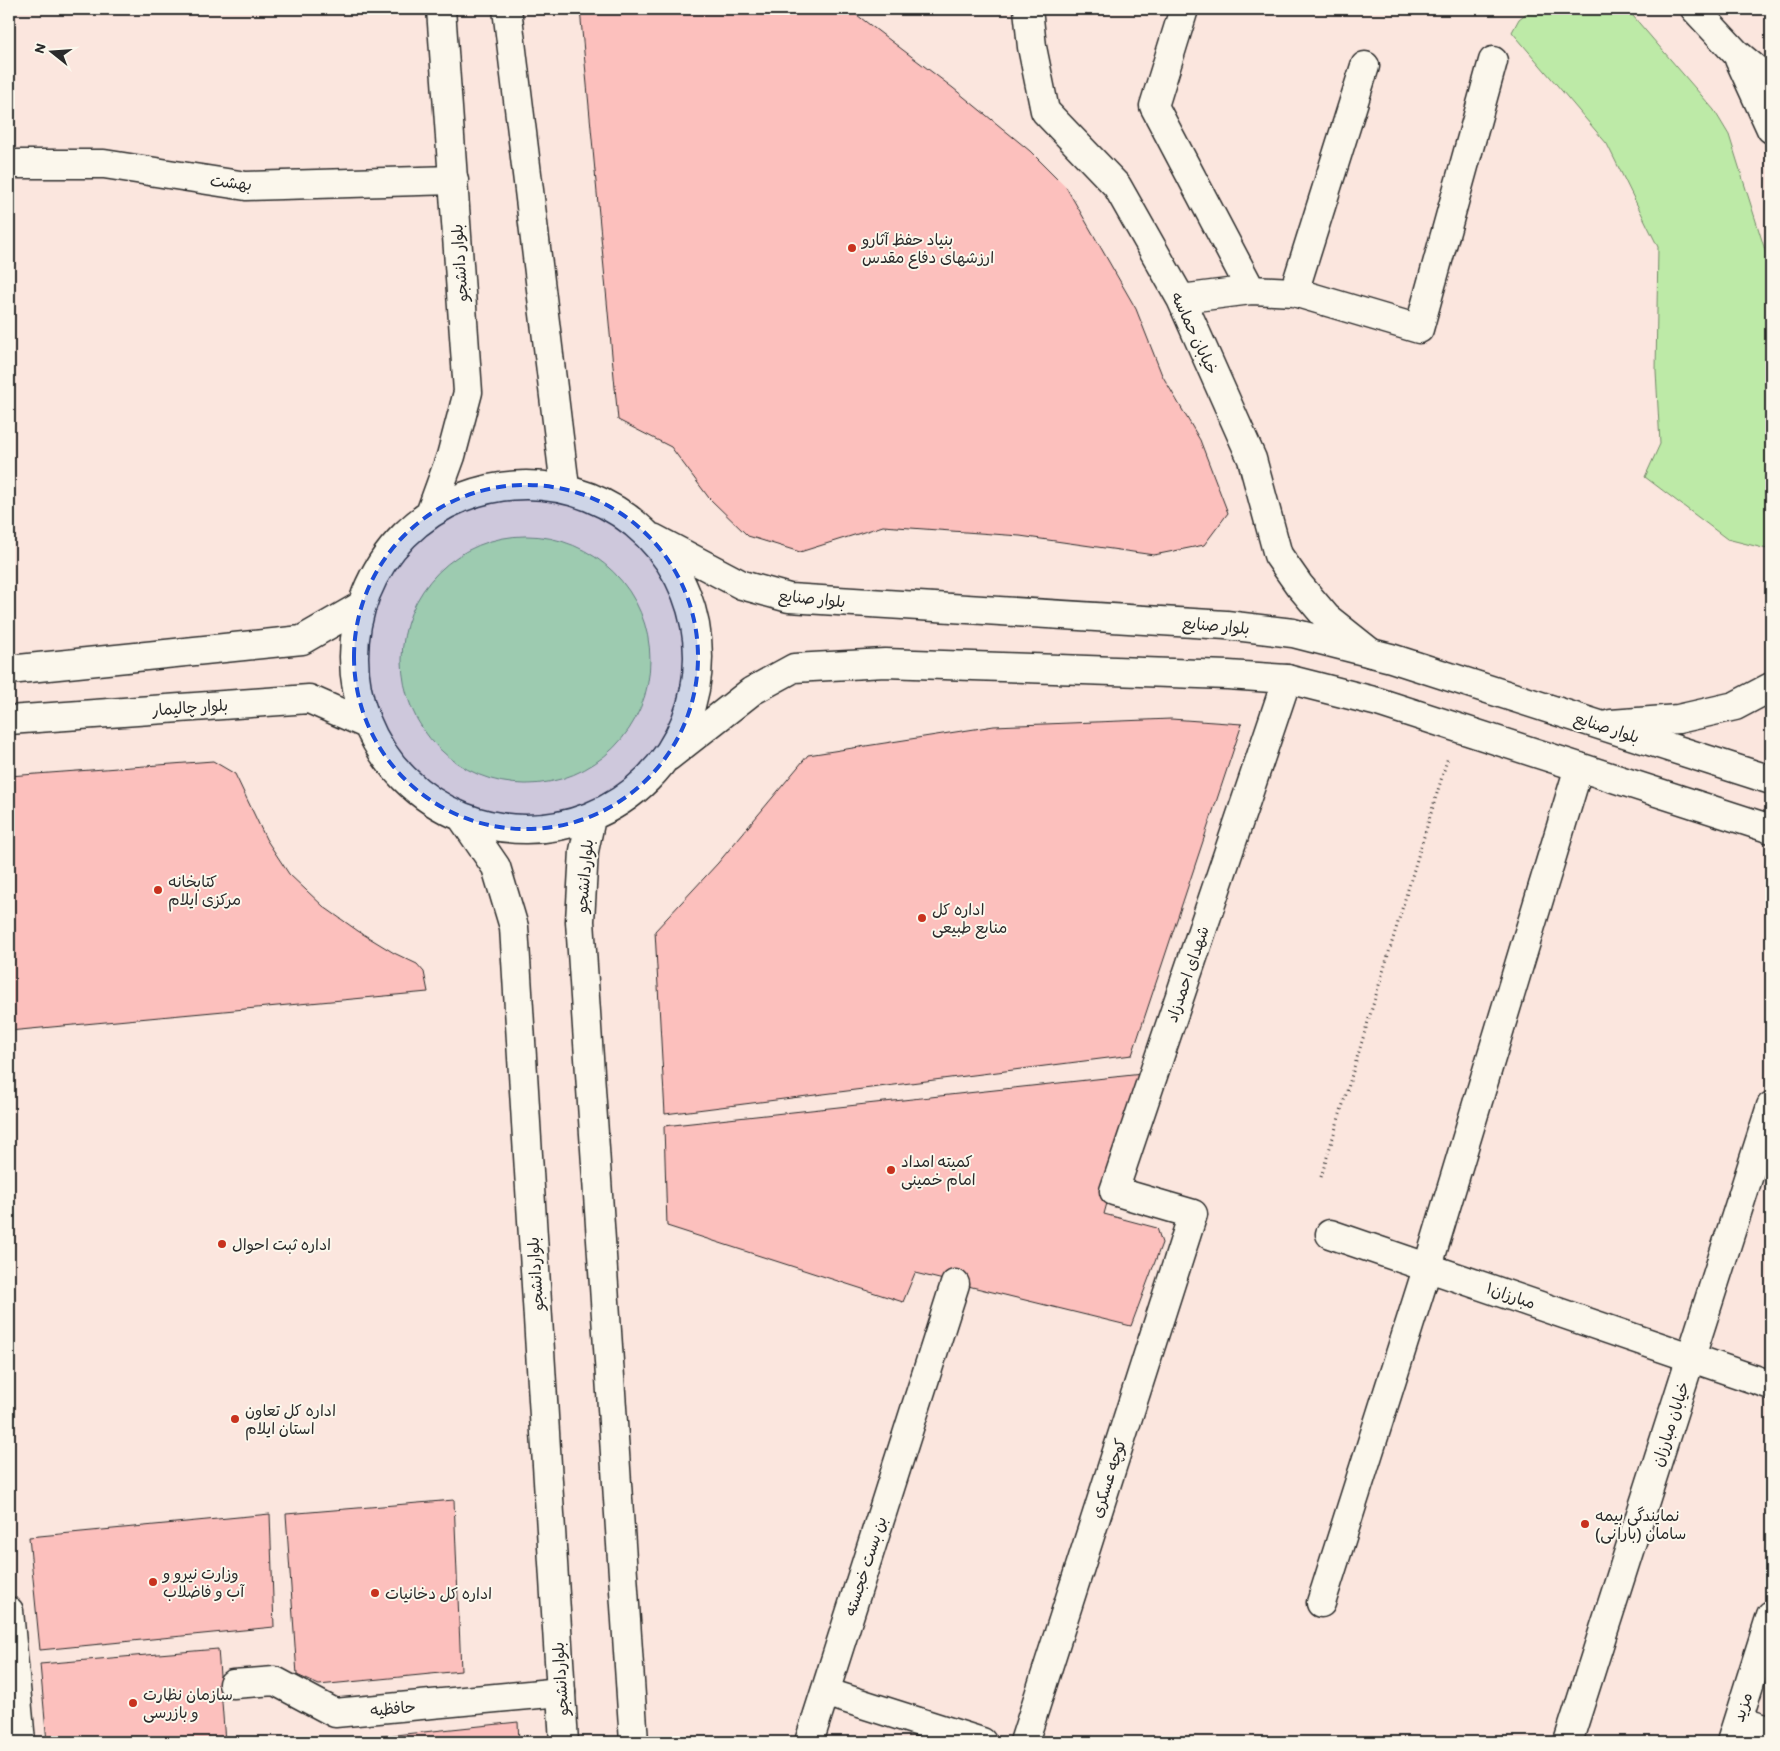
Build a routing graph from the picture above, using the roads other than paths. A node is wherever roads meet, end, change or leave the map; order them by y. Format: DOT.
graph roads {
  1 [pos="442,9"];
  2 [pos="507,9"];
  3 [pos="1028,9"];
  4 [pos="1184,9"];
  5 [pos="1695,9"];
  6 [pos="1736,53"];
  7 [pos="1493,62"];
  8 [pos="1365,66"];
  9 [pos="1771,82"];
  10 [pos="1771,129"];
  11 [pos="9,164"];
  12 [pos="454,180"];
  13 [pos="1252,290"];
  14 [pos="1294,292"];
  15 [pos="1181,299"];
  16 [pos="565,487"];
  17 [pos="431,511"];
  18 [pos="653,538"];
  19 [pos="360,606"];
  20 [pos="1371,653"];
  21 [pos="9,670"];
  22 [pos="1288,679"];
  23 [pos="1771,687"];
  24 [pos="9,720"];
  25 [pos="366,724"];
  26 [pos="1599,725"];
  27 [pos="668,757"];
  28 [pos="1579,767"];
  29 [pos="1771,780"];
  30 [pos="591,818"];
  31 [pos="463,819"];
  32 [pos="1771,829"];
  33 [pos="1771,1106"];
  34 [pos="1193,1214"];
  35 [pos="1330,1234"];
  36 [pos="1428,1266"];
  37 [pos="954,1284"];
  38 [pos="1691,1359"];
  39 [pos="1771,1385"];
  40 [pos="1321,1604"];
  41 [pos="9,1611"];
  42 [pos="1771,1615"];
  43 [pos="233,1684"];
  44 [pos="561,1692"];
  45 [pos="825,1692"];
  46 [pos="1734,1731"];
  47 [pos="1771,1731"];
  48 [pos="21,1742"];
  49 [pos="564,1742"];
  50 [pos="634,1742"];
  51 [pos="809,1742"];
  52 [pos="982,1742"];
  53 [pos="1024,1742"];
  54 [pos="1568,1742"];
  1 -- 12 [label="street, بلوار دانشجو"];
  2 -- 16 [label="street"];
  3 -- 15 [label="street, خیابان حماسه"];
  4 -- 13 [label="street"];
  5 -- 6 [label="street"];
  6 -- 9 [label="street"];
  6 -- 10 [label="street"];
  7 -- 14 [label="street"];
  8 -- 14 [label="street"];
  11 -- 12 [label="street, بهشت"];
  12 -- 17 [label="street, بلوار دانشجو"];
  13 -- 14 [label="street"];
  13 -- 15 [label="street"];
  15 -- 20 [label="street, خیابان حماسه"];
  16 -- 17 [label="street"];
  16 -- 18 [label="street"];
  17 -- 19 [label="street"];
  18 -- 20 [label="street, بلوار صنایع"];
  18 -- 27 [label="street"];
  19 -- 21 [label="street"];
  19 -- 25 [label="street"];
  20 -- 26 [label="street, بلوار صنایع"];
  22 -- 27 [label="street"];
  22 -- 28 [label="street"];
  22 -- 34 [label="street, شهدای احمدزاد"];
  23 -- 26 [label="street"];
  24 -- 25 [label="street, بلوار چالیمار"];
  25 -- 31 [label="street"];
  26 -- 29 [label="street, بلوار صنایع"];
  27 -- 30 [label="street"];
  28 -- 32 [label="street"];
  28 -- 36 [label="street"];
  30 -- 31 [label="street"];
  30 -- 50 [label="street, بلواردانشجو"];
  31 -- 44 [label="street, بلواردانشجو"];
  33 -- 38 [label="street, خیابان مبارزان"];
  34 -- 53 [label="street, کوچه عسکری"];
  35 -- 36 [label="street, مبارزان۱"];
  36 -- 38 [label="street, مبارزان۱"];
  36 -- 40 [label="street"];
  37 -- 45 [label="street, بن بست خجسته"];
  38 -- 39 [label="street, مبارزان۱"];
  38 -- 54 [label="street, خیابان مبارزان"];
  41 -- 48 [label="street"];
  42 -- 46 [label="street, مزید"];
  43 -- 44 [label="street, حافظیه"];
  44 -- 49 [label="street, بلواردانشجو"];
  45 -- 51 [label="street, بن بست خجسته"];
  45 -- 52 [label="street"];
  46 -- 47 [label="street"];
}
